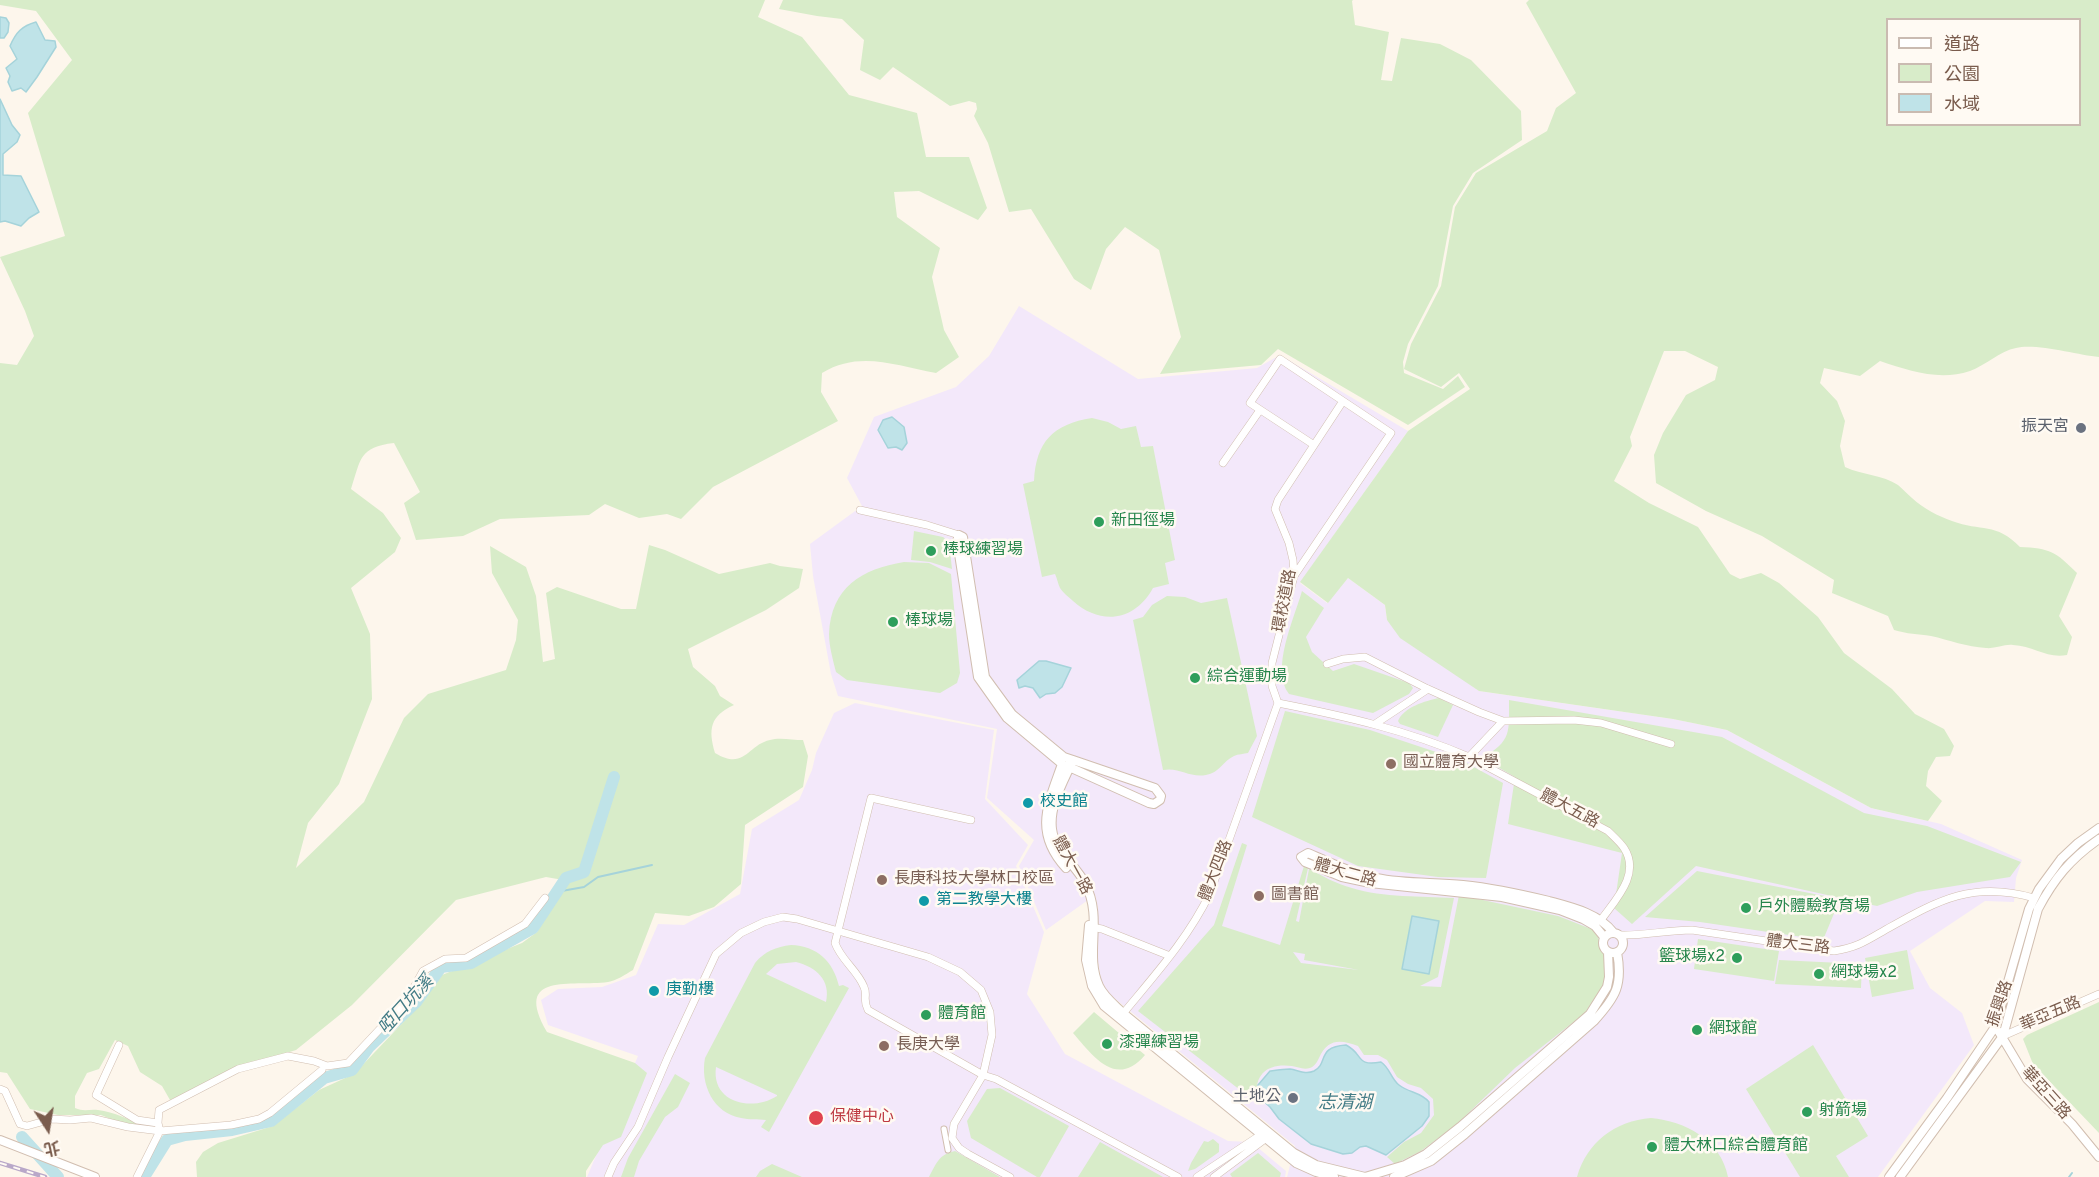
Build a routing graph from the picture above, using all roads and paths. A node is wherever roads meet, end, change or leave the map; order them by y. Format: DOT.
graph roads {
  1 [pos="1343,401"];
  2 [pos="1260,410"];
  3 [pos="1314,445"];
  4 [pos="1222,463"];
  5 [pos="860,510"];
  6 [pos="959,536"];
  7 [pos="1294,576"];
  8 [pos="1327,664"];
  9 [pos="1428,689"];
  10 [pos="1278,703"];
  11 [pos="1503,720"];
  12 [pos="1375,724"];
  13 [pos="1671,744"];
  14 [pos="1469,758"];
  15 [pos="1067,762"];
  16 [pos="971,820"];
  17 [pos="2099,828"];
  18 [pos="2099,839"];
  19 [pos="545,898"];
  20 [pos="2038,899"];
  21 [pos="1601,920"];
  22 [pos="1092,927"];
  23 [pos="838,932"];
  24 [pos="1617,933"];
  25 [pos="1604,937"];
  26 [pos="1613,952"];
  27 [pos="1170,956"];
  28 [pos="2099,994"];
  29 [pos="1121,1015"];
  30 [pos="1995,1027"];
  31 [pos="2002,1036"];
  32 [pos="119,1045"];
  33 [pos="322,1070"];
  34 [pos="983,1075"];
  35 [pos="0,1089"];
  36 [pos="159,1127"];
  37 [pos="944,1129"];
  38 [pos="1248,1136"];
  39 [pos="1263,1137"];
  40 [pos="0,1140"];
  41 [pos="948,1150"];
  42 [pos="2099,1158"];
  43 [pos="1353,1176"];
  44 [pos="95,1177"];
  45 [pos="137,1177"];
  46 [pos="608,1177"];
  47 [pos="1010,1177"];
  48 [pos="1178,1177"];
  49 [pos="1197,1177"];
  50 [pos="1214,1177"];
  51 [pos="1335,1177"];
  52 [pos="1365,1177"];
  53 [pos="1395,1177"];
  54 [pos="1889,1177"];
  55 [pos="1900,1177"];
  1 -- 2 [label="street"];
  1 -- 3 [label="street"];
  1 -- 7 [label="street"];
  2 -- 3 [label="street"];
  2 -- 4 [label="street"];
  3 -- 7 [label="street, 環校道路"];
  5 -- 6 [label="street"];
  6 -- 15 [label="street"];
  7 -- 10 [label="street, 環校道路"];
  8 -- 9 [label="street"];
  9 -- 11 [label="street"];
  9 -- 12 [label="street"];
  10 -- 12 [label="street, 體大五路"];
  10 -- 27 [label="street, 體大四路"];
  11 -- 13 [label="street"];
  11 -- 14 [label="street"];
  12 -- 14 [label="street, 體大五路"];
  14 -- 21 [label="street, 體大五路"];
  15 -- 15 [label="street"];
  15 -- 22 [label="street, 體大一路"];
  16 -- 23 [label="street"];
  17 -- 20 [label="street, 振興路"];
  18 -- 20 [label="street, 振興路"];
  19 -- 36 [label="street"];
  20 -- 24 [label="street, 體大三路"];
  20 -- 30 [label="street, 振興路"];
  20 -- 31 [label="street, 振興路"];
  21 -- 24 [label="street, 體大二路"];
  21 -- 25 [label="street, 體大二路"];
  22 -- 27 [label="street"];
  22 -- 29 [label="street, 體大一路"];
  23 -- 34 [label="street"];
  23 -- 34 [label="street"];
  23 -- 46 [label="street"];
  24 -- 25 [label="street"];
  24 -- 26 [label="street"];
  25 -- 26 [label="street"];
  26 -- 52 [label="street"];
  26 -- 53 [label="street"];
  27 -- 29 [label="street, 體大四路"];
  28 -- 31 [label="street, 華亞五路"];
  29 -- 39 [label="street, 體大一路"];
  30 -- 31 [label="street, 華亞三路"];
  30 -- 54 [label="street, 振興路"];
  31 -- 42 [label="street, 華亞三路"];
  31 -- 55 [label="street, 振興路"];
  32 -- 36 [label="street"];
  33 -- 36 [label="street"];
  34 -- 47 [label="street"];
  34 -- 48 [label="street"];
  35 -- 36 [label="street"];
  36 -- 45 [label="street"];
  37 -- 41 [label="street"];
  38 -- 39 [label="street"];
  39 -- 43 [label="street, 體大一路"];
  39 -- 49 [label="street"];
  39 -- 50 [label="street"];
  39 -- 51 [label="street, 體大一路"];
  40 -- 44 [label="street"];
  43 -- 52 [label="street, 體大一路"];
}
